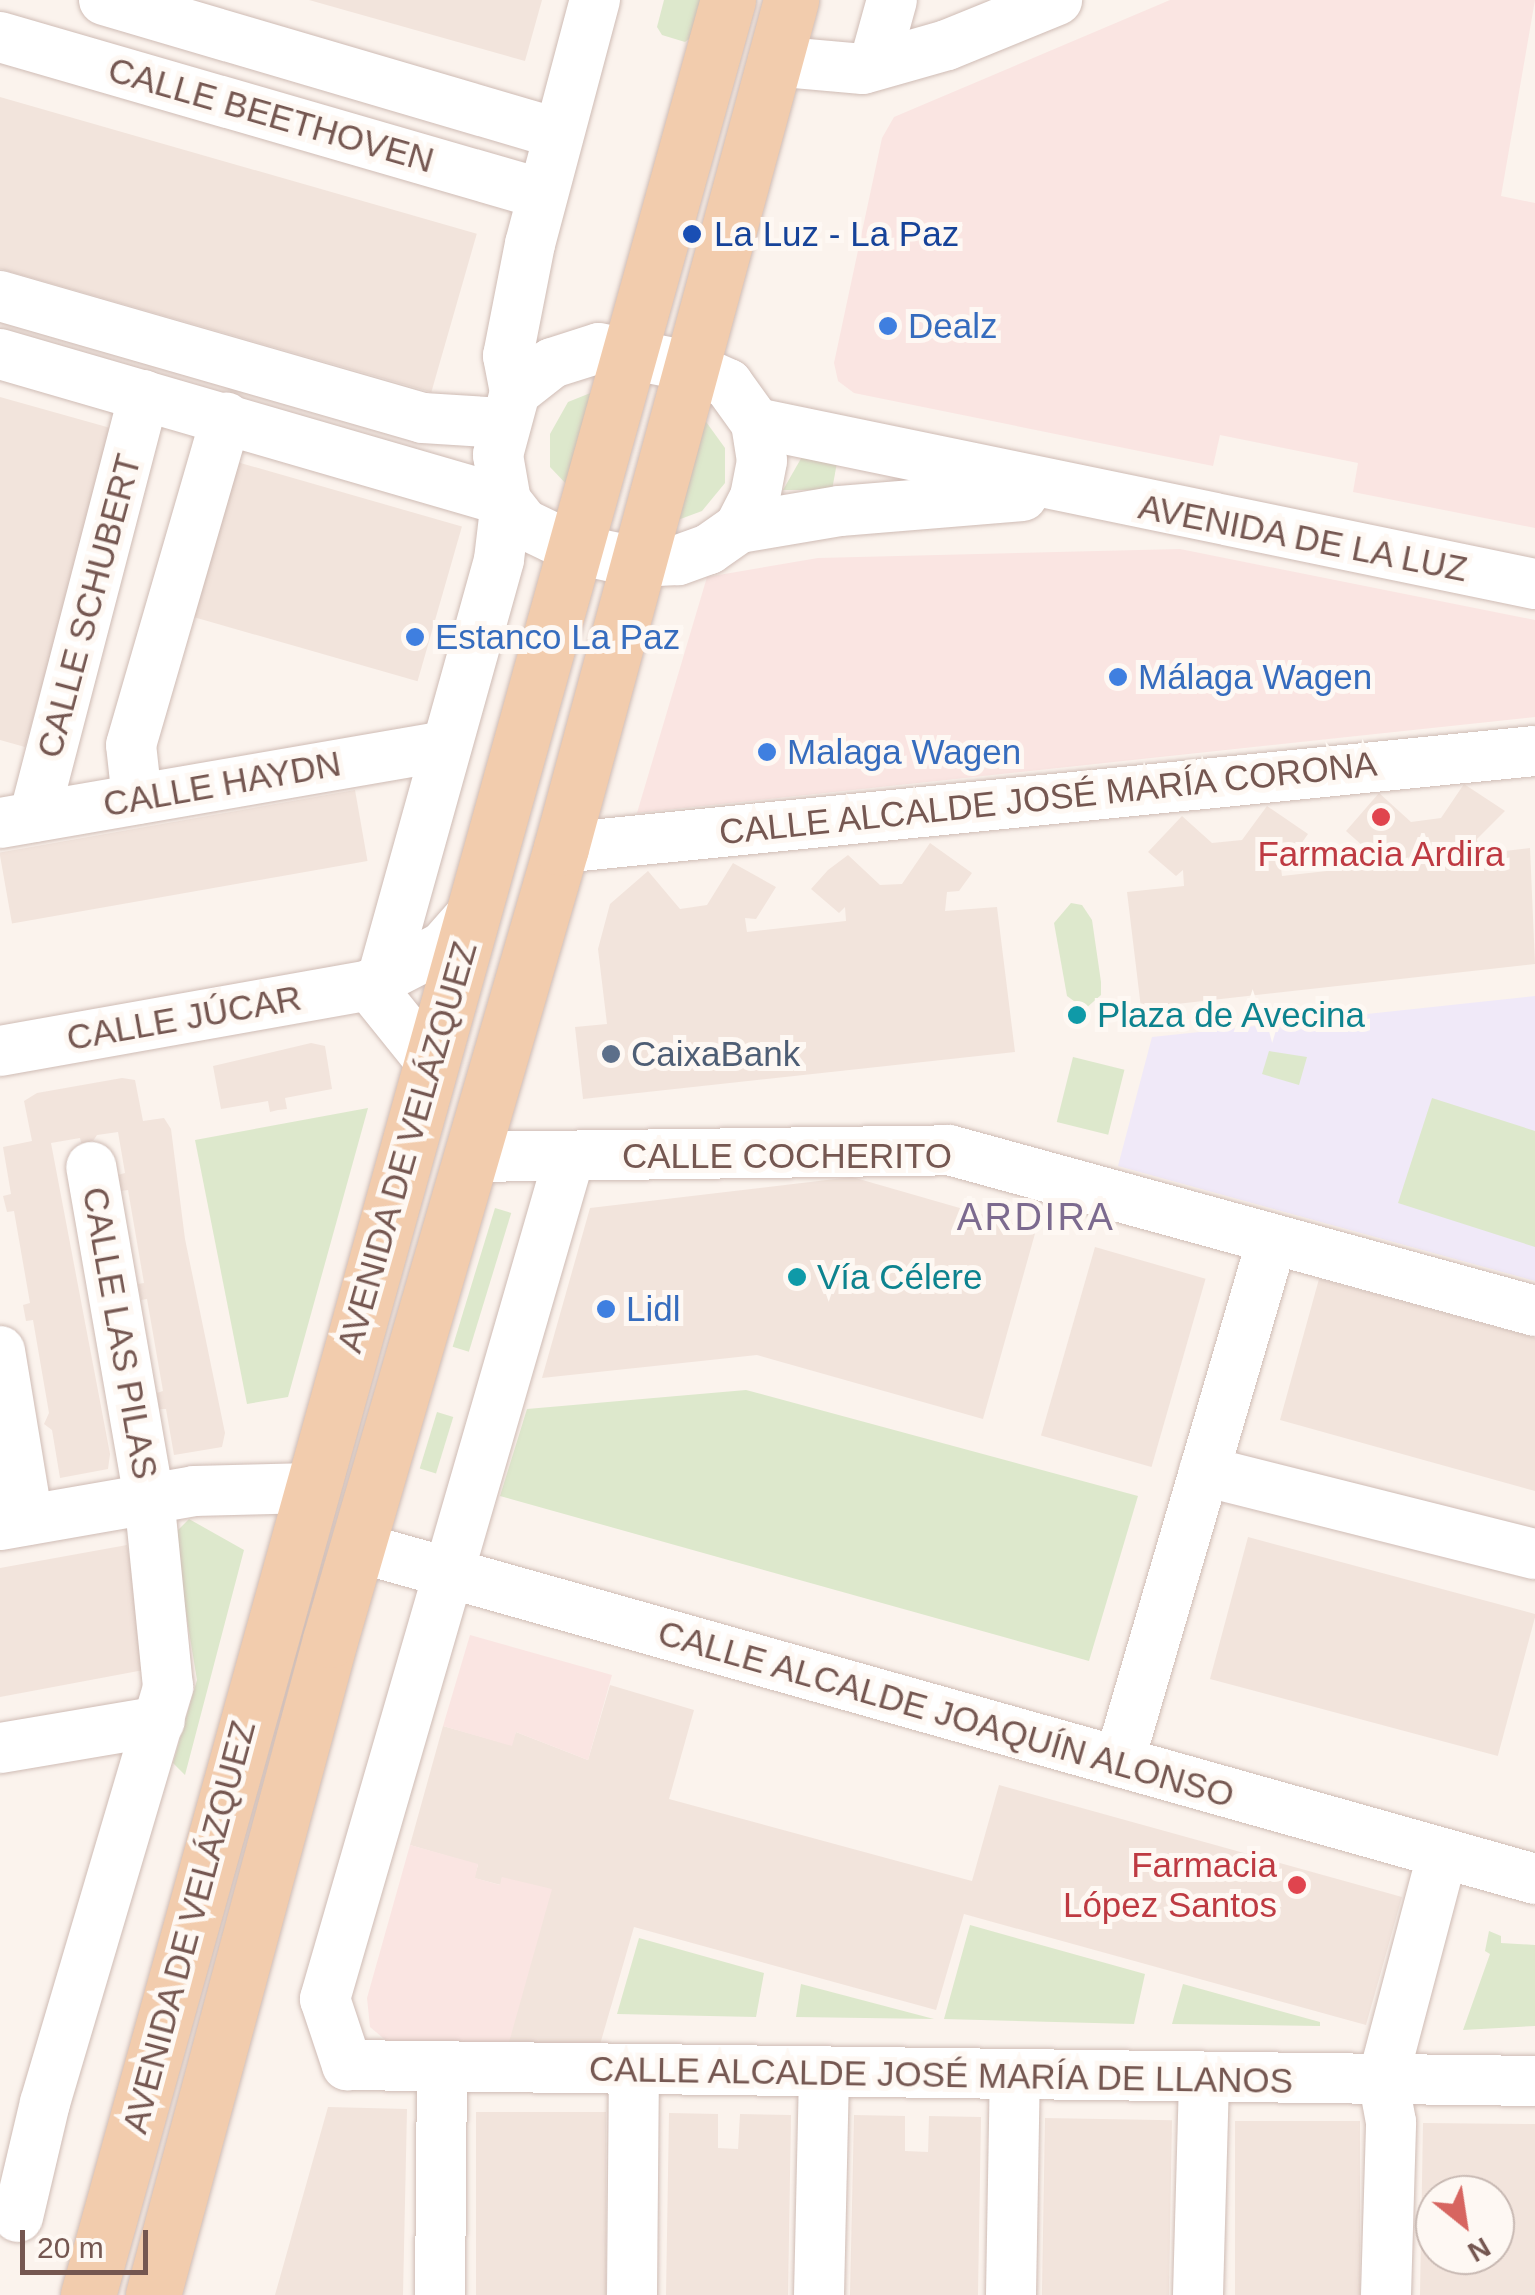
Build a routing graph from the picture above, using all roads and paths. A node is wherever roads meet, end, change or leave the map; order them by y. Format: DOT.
graph roads {
  1 [pos="104,0"];
  2 [pos="596,0"];
  3 [pos="728,0"];
  4 [pos="791,0"];
  5 [pos="892,0"];
  6 [pos="1057,0"];
  7 [pos="0,36"];
  8 [pos="773,61"];
  9 [pos="874,65"];
  10 [pos="557,133"];
  11 [pos="542,194"];
  12 [pos="0,296"];
  13 [pos="0,354"];
  14 [pos="630,354"];
  15 [pos="688,366"];
  16 [pos="144,395"];
  17 [pos="509,408"];
  18 [pos="226,418"];
  19 [pos="756,423"];
  20 [pos="1071,492"];
  21 [pos="506,501"];
  22 [pos="739,528"];
  23 [pos="576,550"];
  24 [pos="636,562"];
  25 [pos="1535,584"];
  26 [pos="444,746"];
  27 [pos="1535,750"];
  28 [pos="137,799"];
  29 [pos="17,820"];
  30 [pos="562,848"];
  31 [pos="472,914"];
  32 [pos="375,982"];
  33 [pos="0,1051"];
  34 [pos="430,1061"];
  35 [pos="470,1157"];
  36 [pos="568,1158"];
  37 [pos="91,1167"];
  38 [pos="1272,1240"];
  39 [pos="1535,1311"];
  40 [pos="0,1351"];
  41 [pos="1204,1471"];
  42 [pos="311,1488"];
  43 [pos="149,1498"];
  44 [pos="14,1523"];
  45 [pos="357,1547"];
  46 [pos="1535,1554"];
  47 [pos="446,1576"];
  48 [pos="160,1722"];
  49 [pos="0,1748"];
  50 [pos="1119,1762"];
  51 [pos="1442,1856"];
  52 [pos="1535,1879"];
  53 [pos="442,2069"];
  54 [pos="634,2071"];
  55 [pos="824,2073"];
  56 [pos="1015,2075"];
  57 [pos="1204,2078"];
  58 [pos="1384,2079"];
  59 [pos="1535,2081"];
  60 [pos="23,2103"];
  61 [pos="18,2217"];
  62 [pos="88,2295"];
  63 [pos="153,2295"];
  64 [pos="440,2295"];
  65 [pos="632,2295"];
  66 [pos="819,2295"];
  67 [pos="1011,2295"];
  68 [pos="1198,2295"];
  69 [pos="1386,2295"];
  1 -- 10 [label="street, CALLE BEETHOVEN"];
  2 -- 10 [label="street"];
  3 -- 14 [label="main road, AVENIDA DE VELÁZQUEZ"];
  4 -- 8 [label="main road, AVENIDA DE VELÁZQUEZ"];
  5 -- 9 [label="street"];
  6 -- 9 [label="street"];
  7 -- 11 [label="street, CALLE BEETHOVEN"];
  8 -- 9 [label="street"];
  8 -- 15 [label="main road, AVENIDA DE VELÁZQUEZ"];
  10 -- 11 [label="street"];
  11 -- 17 [label="street"];
  12 -- 17 [label="street"];
  13 -- 16 [label="street"];
  14 -- 15 [label="street"];
  14 -- 17 [label="street"];
  14 -- 23 [label="main road, AVENIDA DE VELÁZQUEZ"];
  15 -- 19 [label="street"];
  15 -- 24 [label="main road, AVENIDA DE VELÁZQUEZ"];
  16 -- 18 [label="street"];
  16 -- 29 [label="street, CALLE SCHUBERT"];
  17 -- 21 [label="street, AVENIDA DE VELÁZQUEZ"];
  18 -- 21 [label="street"];
  18 -- 28 [label="street"];
  19 -- 20 [label="street, AVENIDA DE LA LUZ"];
  19 -- 22 [label="street"];
  20 -- 22 [label="street, AVENIDA DE LA LUZ"];
  20 -- 25 [label="street, AVENIDA DE LA LUZ"];
  21 -- 23 [label="street, AVENIDA DE LA LUZ"];
  21 -- 26 [label="street, AVENIDA DE VELÁZQUEZ"];
  22 -- 24 [label="street, AVENIDA DE LA LUZ"];
  23 -- 24 [label="street, AVENIDA DE LA LUZ"];
  23 -- 31 [label="main road, AVENIDA DE VELÁZQUEZ"];
  24 -- 30 [label="main road, AVENIDA DE VELÁZQUEZ"];
  26 -- 28 [label="street, CALLE HAYDN"];
  26 -- 32 [label="street, AVENIDA DE VELÁZQUEZ"];
  27 -- 30 [label="street, CALLE ALCALDE JOSÉ MARÍA CORONA"];
  28 -- 29 [label="street, CALLE HAYDN"];
  30 -- 35 [label="main road, AVENIDA DE VELÁZQUEZ"];
  31 -- 32 [label="street, CALLE JÚCAR"];
  31 -- 34 [label="main road, AVENIDA DE VELÁZQUEZ"];
  32 -- 33 [label="street, CALLE JÚCAR"];
  32 -- 34 [label="street"];
  34 -- 42 [label="main road, AVENIDA DE VELÁZQUEZ"];
  35 -- 36 [label="street, CALLE COCHERITO"];
  35 -- 45 [label="main road, AVENIDA DE VELÁZQUEZ"];
  36 -- 38 [label="street, CALLE COCHERITO"];
  36 -- 47 [label="street"];
  37 -- 43 [label="street, CALLE LAS PILAS"];
  38 -- 39 [label="street, CALLE COCHERITO"];
  38 -- 41 [label="street"];
  40 -- 44 [label="street"];
  41 -- 46 [label="street"];
  41 -- 50 [label="street"];
  42 -- 43 [label="street"];
  42 -- 62 [label="main road, AVENIDA DE VELÁZQUEZ"];
  43 -- 44 [label="street"];
  43 -- 48 [label="street, CALLE LAS PILAS"];
  45 -- 47 [label="street, CALLE ALCALDE JOAQUÍN ALONSO"];
  45 -- 63 [label="main road, AVENIDA DE VELÁZQUEZ"];
  47 -- 50 [label="street, CALLE ALCALDE JOAQUÍN ALONSO"];
  47 -- 53 [label="street, CALLE ALCALDE JOSÉ MARÍA DE LLANOS"];
  48 -- 49 [label="street"];
  48 -- 60 [label="street, CALLE LAS PILAS"];
  50 -- 51 [label="street, CALLE ALCALDE JOAQUÍN ALONSO"];
  51 -- 52 [label="street, CALLE ALCALDE JOAQUÍN ALONSO"];
  51 -- 58 [label="street"];
  53 -- 54 [label="street, CALLE ALCALDE JOSÉ MARÍA DE LLANOS"];
  53 -- 64 [label="street"];
  54 -- 55 [label="street, CALLE ALCALDE JOSÉ MARÍA DE LLANOS"];
  54 -- 65 [label="street"];
  55 -- 56 [label="street, CALLE ALCALDE JOSÉ MARÍA DE LLANOS"];
  55 -- 66 [label="street"];
  56 -- 57 [label="street, CALLE ALCALDE JOSÉ MARÍA DE LLANOS"];
  56 -- 67 [label="street"];
  57 -- 58 [label="street, CALLE ALCALDE JOSÉ MARÍA DE LLANOS"];
  57 -- 68 [label="street"];
  58 -- 59 [label="street, CALLE ALCALDE JOSÉ MARÍA DE LLANOS"];
  58 -- 69 [label="street"];
  60 -- 61 [label="street, CALLE LAS PILAS"];
}
